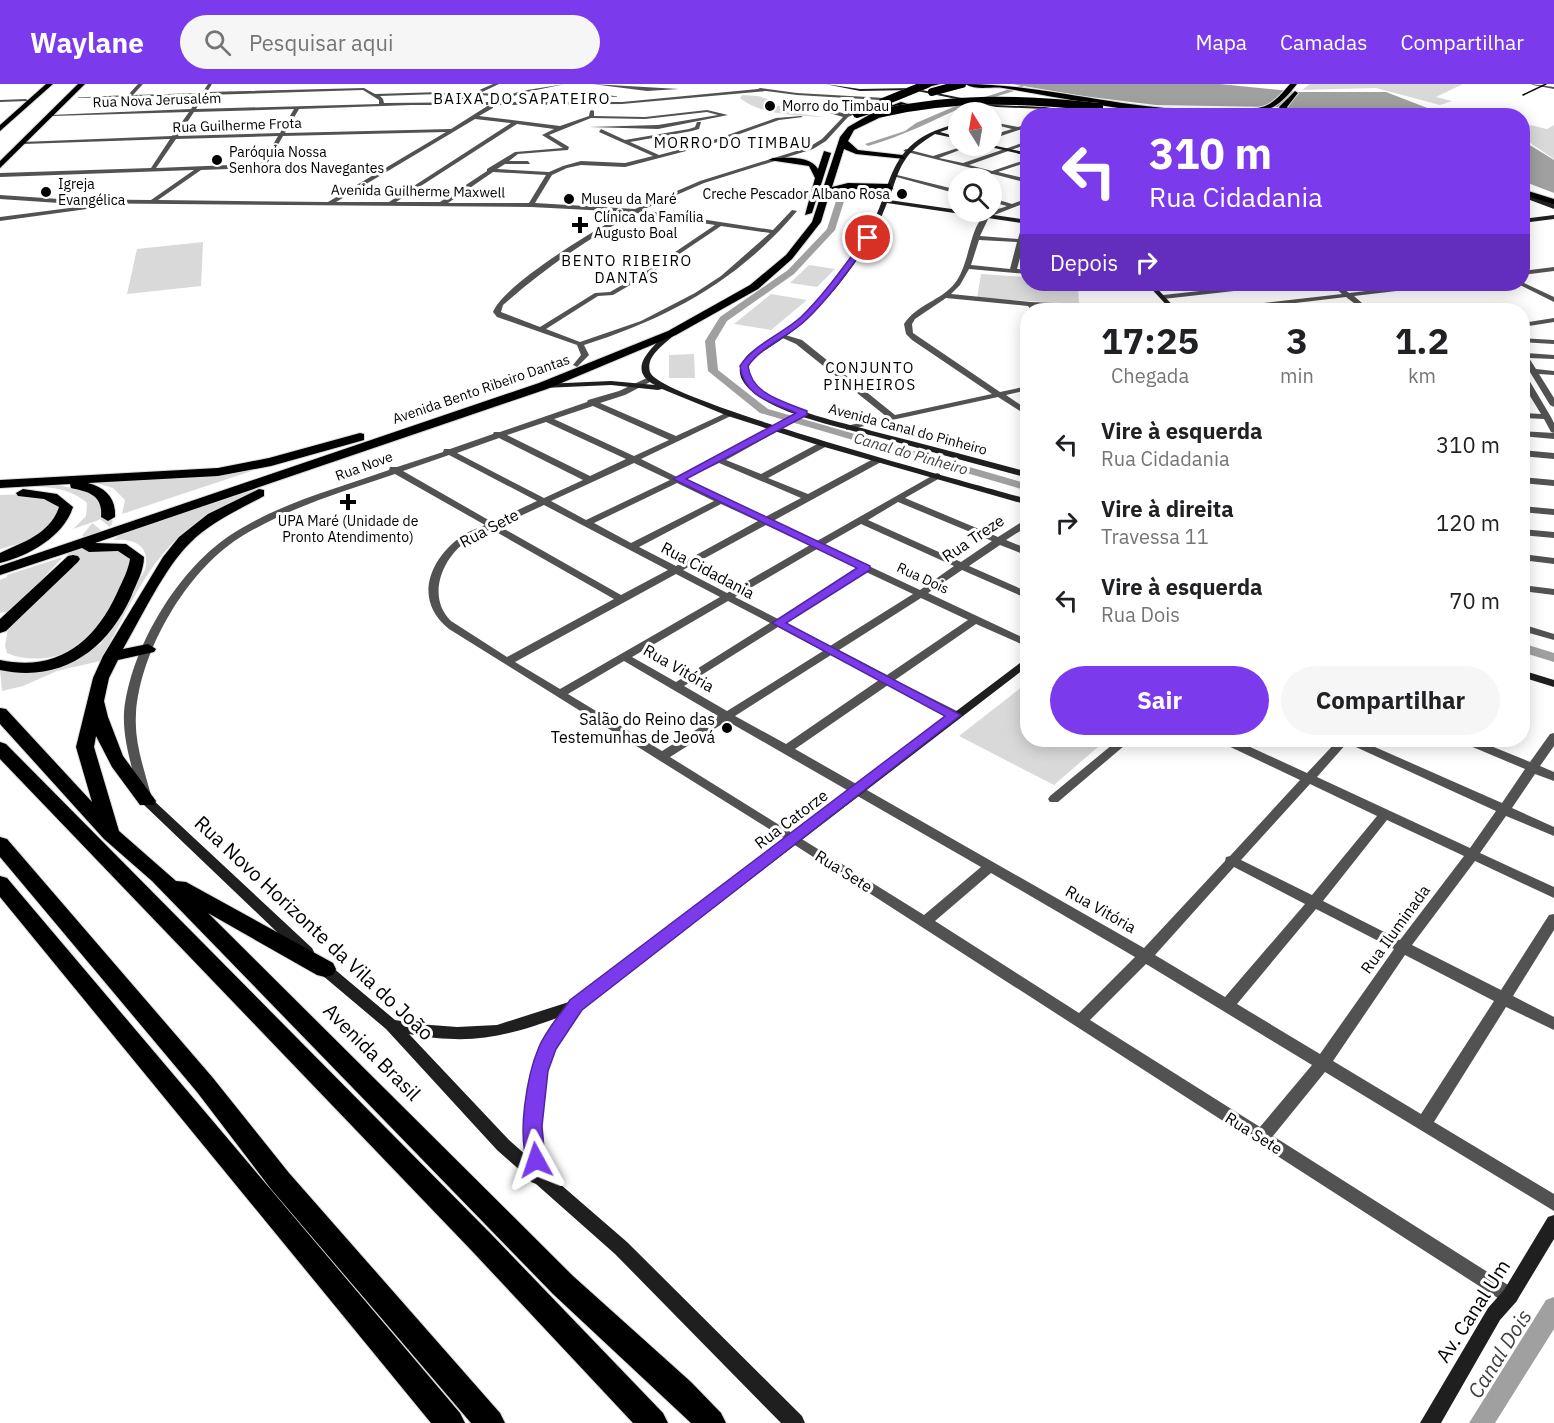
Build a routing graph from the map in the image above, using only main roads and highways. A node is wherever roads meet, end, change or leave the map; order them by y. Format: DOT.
graph roads {
  1 [pos="42,84"];
  2 [pos="50,84"];
  3 [pos="75,84"];
  4 [pos="82,84"];
  5 [pos="937,84"];
  6 [pos="948,84"];
  7 [pos="962,84"];
  8 [pos="968,84"];
  9 [pos="973,84"];
  10 [pos="981,84"];
  11 [pos="1293,84"];
  12 [pos="1304,85"];
  13 [pos="998,87"];
  14 [pos="926,89"];
  15 [pos="908,90"];
  16 [pos="1028,92"];
  17 [pos="1136,106"];
  18 [pos="1069,108"];
  19 [pos="1138,108"];
  20 [pos="1153,108"];
  21 [pos="1163,108"];
  22 [pos="1262,108"];
  23 [pos="1283,108"];
  24 [pos="856,113"];
  25 [pos="878,114"];
  26 [pos="4,116"];
  27 [pos="0,122"];
  28 [pos="0,129"];
  29 [pos="843,139"];
  30 [pos="832,142"];
  31 [pos="904,154"];
  32 [pos="0,156"];
  33 [pos="794,156"];
  34 [pos="773,160"];
  35 [pos="0,166"];
  36 [pos="818,177"];
  37 [pos="890,187"];
  38 [pos="1530,188"];
  39 [pos="828,190"];
  40 [pos="1530,195"];
  41 [pos="1554,196"];
  42 [pos="1554,204"];
  43 [pos="420,420"];
  44 [pos="397,436"];
  45 [pos="53,482"];
  46 [pos="0,484"];
  47 [pos="0,493"];
  48 [pos="108,517"];
  49 [pos="52,554"];
  50 [pos="0,559"];
  51 [pos="72,559"];
  52 [pos="0,571"];
  53 [pos="0,628"];
  54 [pos="148,649"];
  55 [pos="111,656"];
  56 [pos="0,665"];
  57 [pos="95,694"];
  58 [pos="0,713"];
  59 [pos="0,748"];
  60 [pos="147,801"];
  61 [pos="111,834"];
  62 [pos="0,844"];
  63 [pos="159,876"];
  64 [pos="0,883"];
  65 [pos="325,969"];
  66 [pos="681,1392"];
  67 [pos="450,1423"];
  68 [pos="490,1423"];
  69 [pos="653,1423"];
  70 [pos="701,1423"];
  71 [pos="711,1423"];
  1 -- 26 [label="highway"];
  2 -- 28 [label="highway"];
  3 -- 32 [label="highway"];
  4 -- 35 [label="highway"];
  5 -- 15 [label="highway"];
  6 -- 14 [label="highway"];
  7 -- 24 [label="highway, bridge"];
  8 -- 13 [label="highway"];
  9 -- 25 [label="highway, bridge"];
  10 -- 13 [label="highway"];
  11 -- 22 [label="highway"];
  12 -- 23 [label="highway"];
  13 -- 16 [label="highway"];
  14 -- 24 [label="highway, bridge"];
  16 -- 17 [label="highway"];
  16 -- 19 [label="highway"];
  17 -- 20 [label="highway"];
  17 -- 21 [label="highway"];
  18 -- 25 [label="highway, bridge"];
  24 -- 30 [label="highway, Avenida Bento Ribeiro Dantas"];
  25 -- 29 [label="highway, Avenida Bento Ribeiro Dantas"];
  26 -- 27 [label="highway"];
  29 -- 31 [label="highway"];
  29 -- 39 [label="highway, Avenida Bento Ribeiro Dantas"];
  30 -- 33 [label="highway"];
  30 -- 36 [label="highway, Avenida Bento Ribeiro Dantas"];
  33 -- 34 [label="highway"];
  33 -- 36 [label="highway"];
  36 -- 43 [label="highway, Avenida Bento Ribeiro Dantas"];
  37 -- 39 [label="highway"];
  38 -- 41 [label="highway"];
  39 -- 44 [label="highway, Avenida Bento Ribeiro Dantas"];
  40 -- 42 [label="highway"];
  43 -- 45 [label="highway"];
  43 -- 50 [label="highway, Avenida Bento Ribeiro Dantas"];
  44 -- 49 [label="highway, Avenida Bento Ribeiro Dantas"];
  44 -- 55 [label="highway"];
  45 -- 46 [label="highway"];
  45 -- 48 [label="highway"];
  47 -- 50 [label="highway"];
  49 -- 52 [label="highway, Avenida Bento Ribeiro Dantas"];
  49 -- 56 [label="highway"];
  51 -- 53 [label="highway"];
  54 -- 55 [label="highway"];
  55 -- 57 [label="highway"];
  57 -- 60 [label="highway"];
  57 -- 61 [label="highway"];
  58 -- 61 [label="highway, Avenida Brasil"];
  59 -- 69 [label="highway"];
  61 -- 63 [label="highway, Avenida Brasil"];
  62 -- 68 [label="highway"];
  63 -- 65 [label="highway"];
  63 -- 66 [label="highway, Avenida Brasil"];
  64 -- 67 [label="highway"];
  66 -- 70 [label="highway"];
  66 -- 71 [label="highway, Avenida Brasil"];
}
